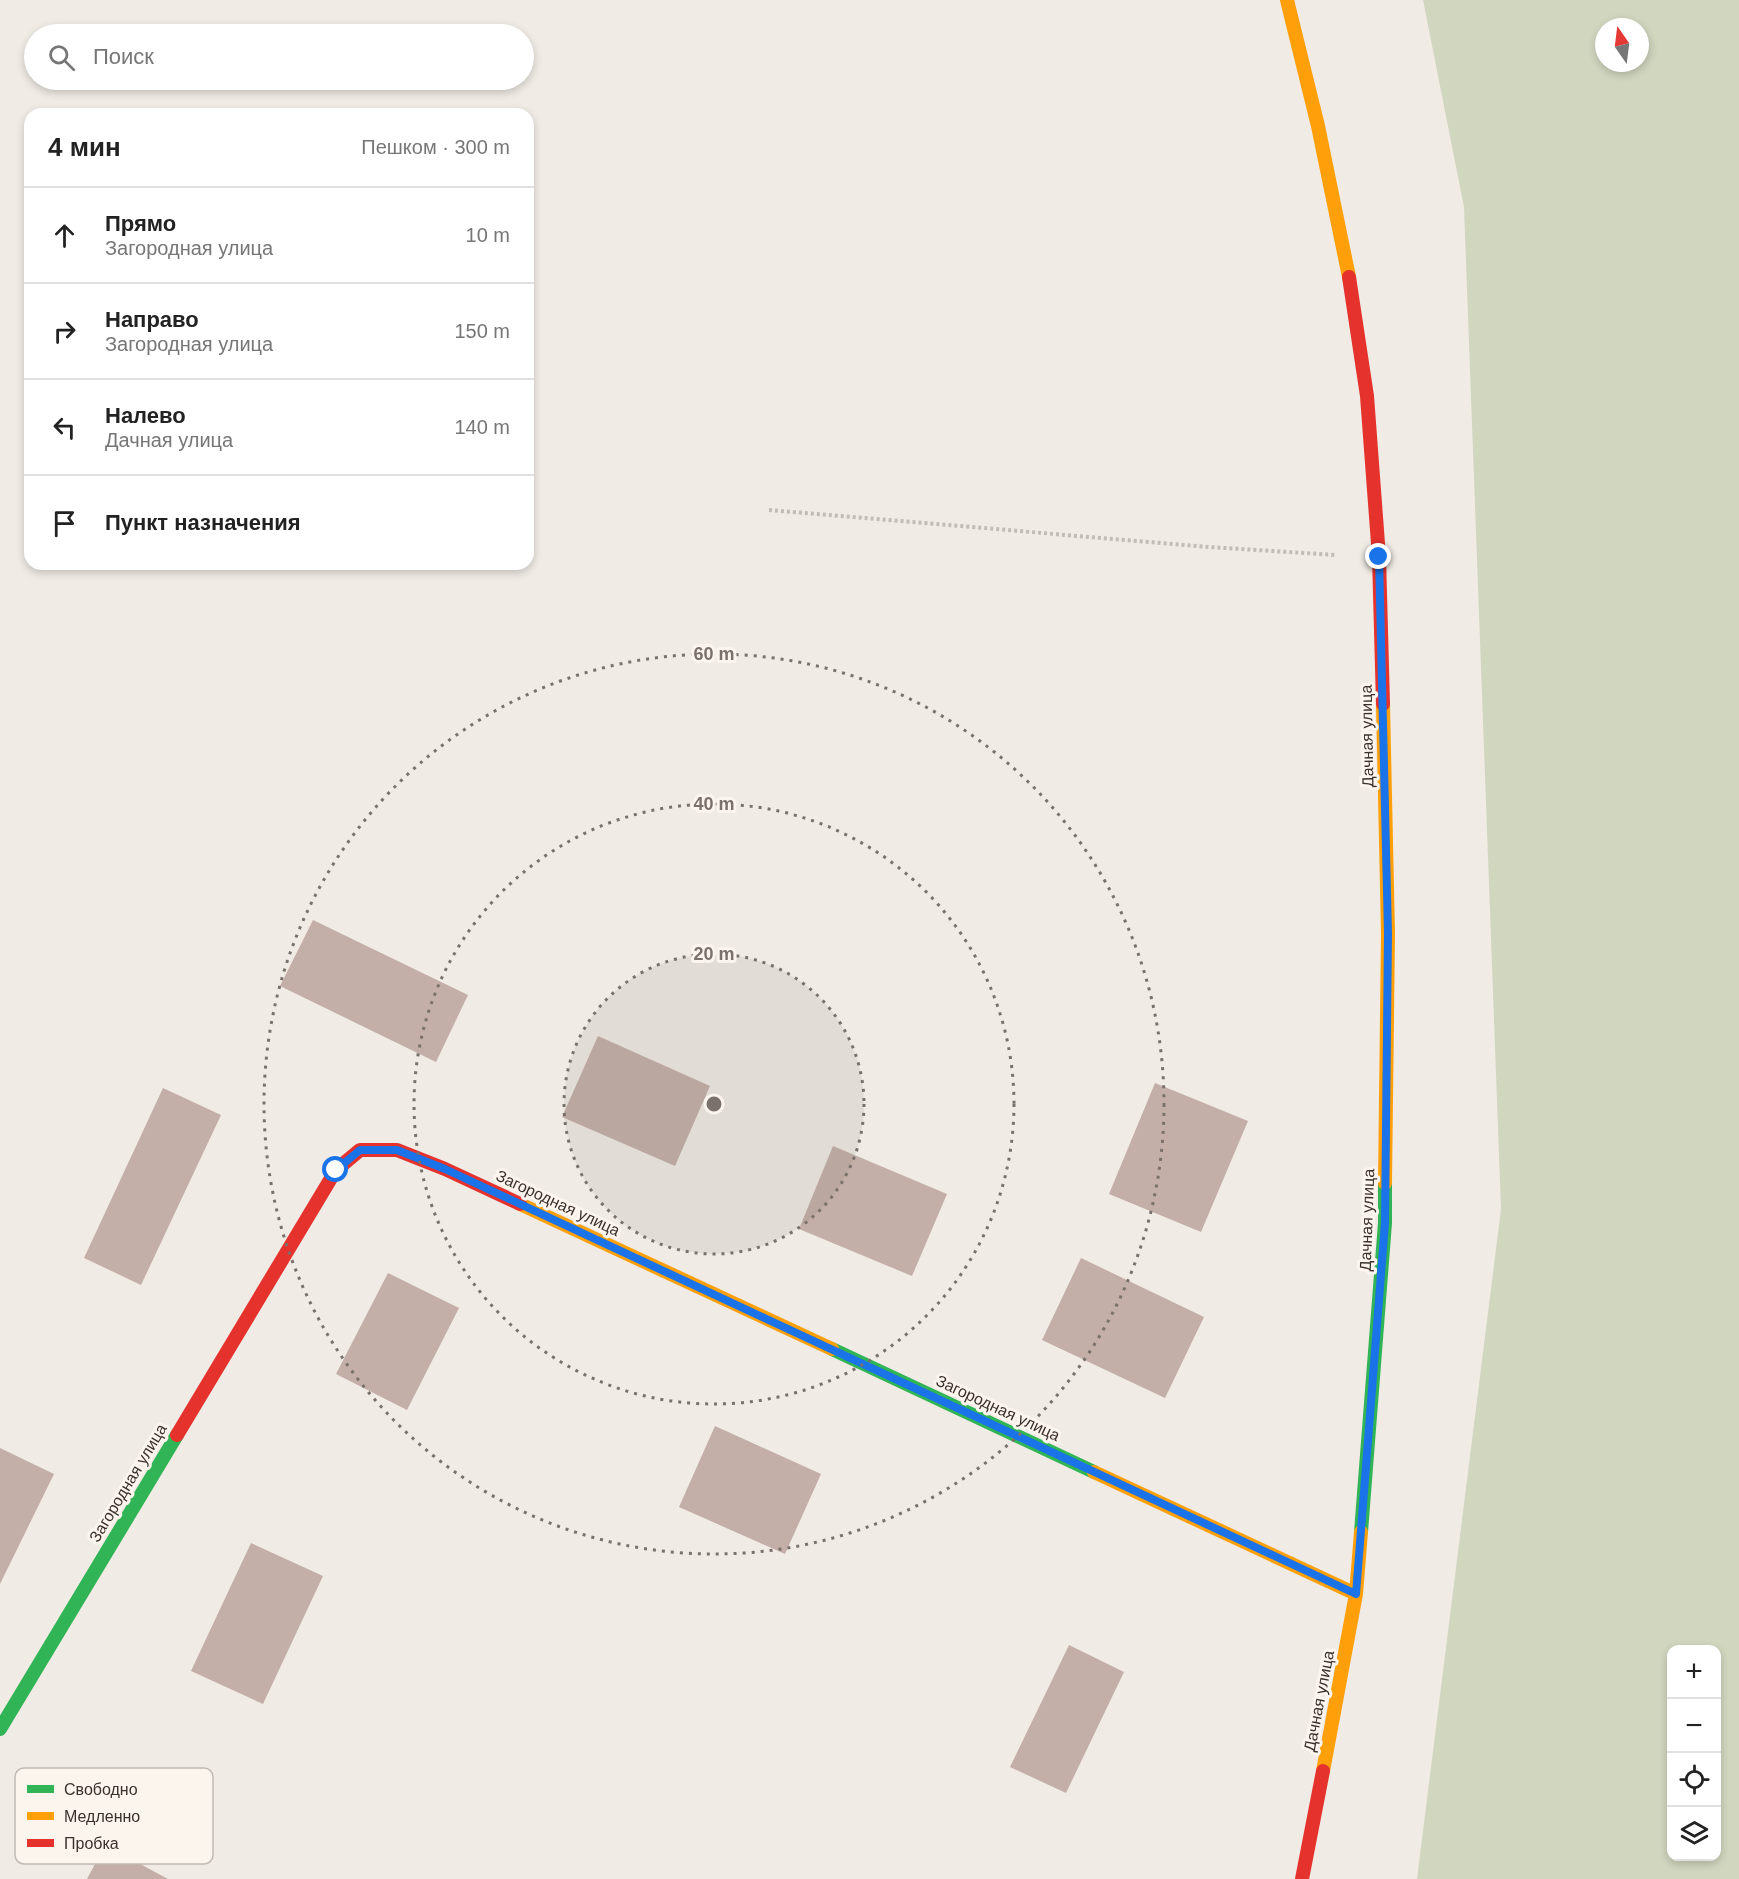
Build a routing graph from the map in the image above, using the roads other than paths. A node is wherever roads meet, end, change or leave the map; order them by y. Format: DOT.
graph roads {
  1 [pos="1287,0"];
  2 [pos="1356,1594"];
  3 [pos="0,1729"];
  4 [pos="1302,1879"];
  1 -- 2 [label="street, Дачная улица"];
  2 -- 3 [label="street, Загородная улица"];
  2 -- 4 [label="street, Дачная улица"];
}
